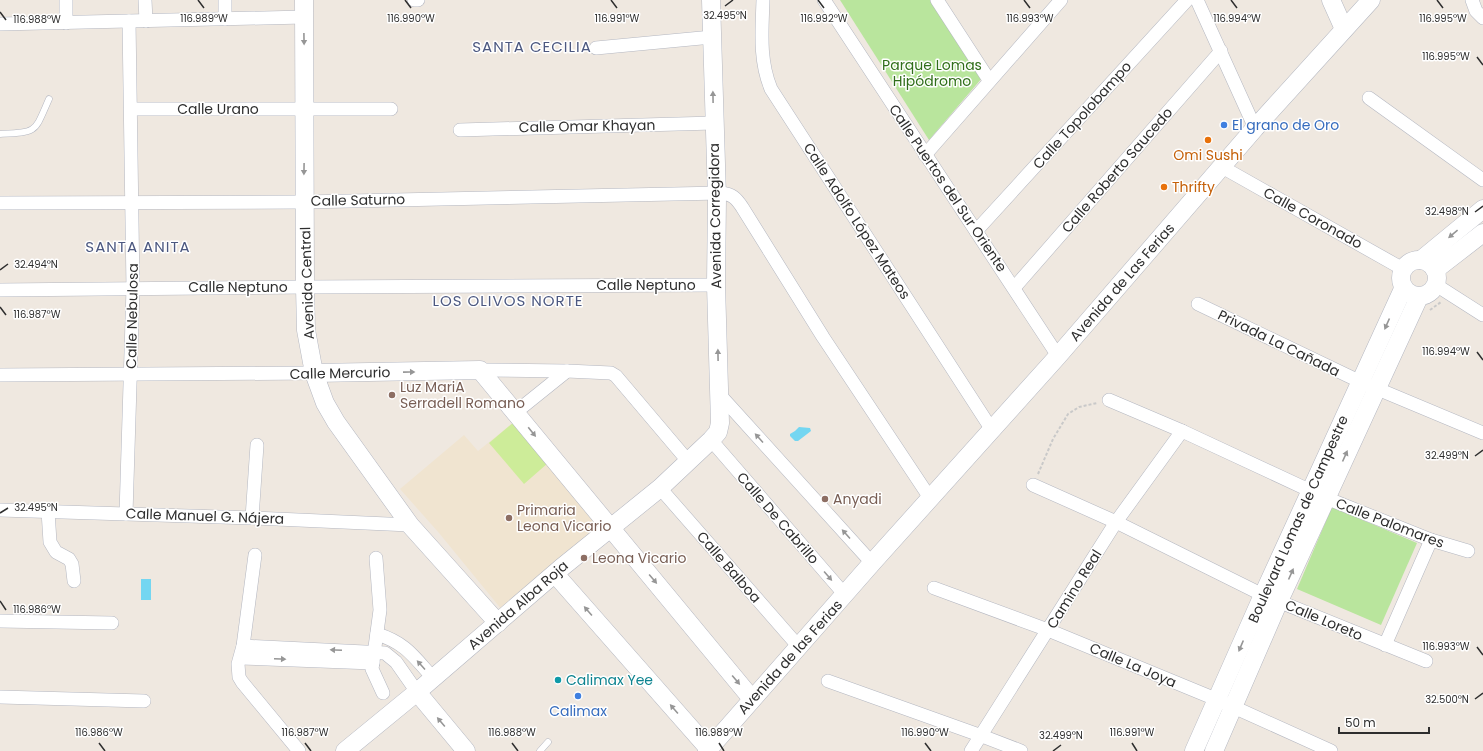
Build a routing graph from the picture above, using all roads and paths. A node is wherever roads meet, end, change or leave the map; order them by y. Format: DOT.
graph roads {
  1 [pos="66,0"];
  2 [pos="146,0"];
  3 [pos="225,0"];
  4 [pos="414,0"];
  5 [pos="418,0"];
  6 [pos="711,0"];
  7 [pos="763,0"];
  8 [pos="824,0"];
  9 [pos="1061,0"];
  10 [pos="1187,0"];
  11 [pos="1197,0"];
  12 [pos="1331,0"];
  13 [pos="1371,0"];
  14 [pos="1472,0"];
  15 [pos="939,1"];
  16 [pos="304,8"];
  17 [pos="1483,18"];
  18 [pos="225,19"];
  19 [pos="129,21"];
  20 [pos="146,21"];
  21 [pos="66,23"];
  22 [pos="0,24"];
  23 [pos="1344,29"];
  24 [pos="712,37"];
  25 [pos="596,48"];
  26 [pos="1221,51"];
  27 [pos="990,80"];
  28 [pos="1370,98"];
  29 [pos="49,99"];
  30 [pos="131,109"];
  31 [pos="305,109"];
  32 [pos="391,109"];
  33 [pos="714,123"];
  34 [pos="1255,128"];
  35 [pos="460,130"];
  36 [pos="0,134"];
  37 [pos="925,155"];
  38 [pos="1222,167"];
  39 [pos="1483,180"];
  40 [pos="717,193"];
  41 [pos="132,202"];
  42 [pos="304,202"];
  43 [pos="0,203"];
  44 [pos="1483,209"];
  45 [pos="976,231"];
  46 [pos="1483,233"];
  47 [pos="1403,269"];
  48 [pos="1431,272"];
  49 [pos="716,285"];
  50 [pos="305,287"];
  51 [pos="133,288"];
  52 [pos="1014,288"];
  53 [pos="0,290"];
  54 [pos="1411,293"];
  55 [pos="1198,304"];
  56 [pos="1483,315"];
  57 [pos="1058,356"];
  58 [pos="480,370"];
  59 [pos="567,371"];
  60 [pos="314,373"];
  61 [pos="0,375"];
  62 [pos="131,375"];
  63 [pos="1368,385"];
  64 [pos="719,394"];
  65 [pos="1109,400"];
  66 [pos="516,412"];
  67 [pos="720,423"];
  68 [pos="992,430"];
  69 [pos="1182,431"];
  70 [pos="1483,433"];
  71 [pos="711,440"];
  72 [pos="257,445"];
  73 [pos="688,461"];
  74 [pos="1033,485"];
  75 [pos="660,488"];
  76 [pos="1318,495"];
  77 [pos="930,498"];
  78 [pos="0,510"];
  79 [pos="48,511"];
  80 [pos="126,514"];
  81 [pos="252,518"];
  82 [pos="1116,522"];
  83 [pos="410,525"];
  84 [pos="610,528"];
  85 [pos="1431,540"];
  86 [pos="1468,552"];
  87 [pos="255,556"];
  88 [pos="376,558"];
  89 [pos="872,563"];
  90 [pos="555,574"];
  91 [pos="74,580"];
  92 [pos="934,588"];
  93 [pos="845,596"];
  94 [pos="1271,598"];
  95 [pos="0,621"];
  96 [pos="498,623"];
  97 [pos="112,624"];
  98 [pos="1048,630"];
  99 [pos="377,634"];
  100 [pos="1385,645"];
  101 [pos="799,647"];
  102 [pos="242,652"];
  103 [pos="374,657"];
  104 [pos="1426,661"];
  105 [pos="433,678"];
  106 [pos="828,681"];
  107 [pos="417,692"];
  108 [pos="383,694"];
  109 [pos="0,697"];
  110 [pos="752,699"];
  111 [pos="144,701"];
  112 [pos="1225,704"];
  113 [pos="982,736"];
  114 [pos="548,742"];
  115 [pos="708,750"];
  116 [pos="299,751"];
  117 [pos="345,751"];
  118 [pos="466,751"];
  119 [pos="540,751"];
  120 [pos="971,751"];
  121 [pos="1021,751"];
  122 [pos="1194,751"];
  123 [pos="1214,751"];
  124 [pos="1331,751"];
  1 -- 21 [label="street"];
  2 -- 20 [label="street"];
  3 -- 18 [label="street"];
  4 -- 5 [label="street"];
  6 -- 24 [label="main road, Avenida Corregidora"];
  7 -- 68 [label="street, Calle Adolfo López Mateos"];
  8 -- 37 [label="street, Calle Puertos del Sur Oriente"];
  9 -- 27 [label="street"];
  10 -- 45 [label="street, Calle Topolobampo"];
  11 -- 26 [label="street"];
  12 -- 23 [label="main road"];
  13 -- 23 [label="main road, Avenida de Las Ferias"];
  14 -- 17 [label="street"];
  15 -- 27 [label="street"];
  16 -- 18 [label="street"];
  16 -- 31 [label="main road, Avenida Central, one-way"];
  18 -- 20 [label="street"];
  19 -- 20 [label="street"];
  19 -- 21 [label="street"];
  19 -- 30 [label="street, Calle Nebulosa"];
  21 -- 22 [label="street"];
  23 -- 34 [label="main road, Avenida de Las Ferias"];
  24 -- 25 [label="street"];
  33 -- 24 [label="main road, Avenida Corregidora, one-way"];
  26 -- 34 [label="street"];
  26 -- 52 [label="street, Calle Roberto Saucedo"];
  27 -- 37 [label="street"];
  28 -- 39 [label="street"];
  29 -- 36 [label="lane"];
  30 -- 31 [label="street, Calle Urano"];
  30 -- 41 [label="street, Calle Nebulosa"];
  31 -- 32 [label="street, Calle Urano"];
  31 -- 42 [label="main road, Avenida Central, one-way"];
  33 -- 35 [label="street, Calle Omar Khayan"];
  33 -- 40 [label="main road, Avenida Corregidora"];
  34 -- 38 [label="main road, Avenida de Las Ferias"];
  37 -- 45 [label="street, Calle Puertos del Sur Oriente"];
  38 -- 47 [label="street, Calle Coronado"];
  38 -- 57 [label="main road, Avenida de Las Ferias"];
  40 -- 42 [label="street, Calle Saturno"];
  40 -- 49 [label="main road, Avenida Corregidora"];
  40 -- 77 [label="street"];
  41 -- 42 [label="street, Calle Saturno"];
  41 -- 43 [label="street, Calle Saturno"];
  41 -- 51 [label="street, Calle Nebulosa"];
  42 -- 50 [label="main road, Avenida Central"];
  44 -- 48 [label="main road, one-way"];
  45 -- 52 [label="street, Calle Puertos del Sur Oriente"];
  46 -- 48 [label="main road"];
  47 -- 48 [label="main road"];
  47 -- 54 [label="main road"];
  48 -- 54 [label="main road"];
  48 -- 56 [label="street"];
  49 -- 50 [label="street, Calle Neptuno"];
  64 -- 49 [label="main road, Avenida Corregidora, one-way"];
  50 -- 51 [label="street, Calle Neptuno"];
  50 -- 60 [label="main road, Avenida Central"];
  51 -- 53 [label="street, Calle Neptuno"];
  51 -- 62 [label="street, Calle Nebulosa"];
  52 -- 57 [label="street, Calle Puertos del Sur Oriente"];
  54 -- 63 [label="main road, Boulevard Lomas de Campestre"];
  55 -- 63 [label="street, Privada La Cañada"];
  57 -- 68 [label="main road, Avenida de Las Ferias"];
  58 -- 59 [label="street, Calle Mercurio"];
  60 -- 58 [label="main road, Calle Mercurio, one-way"];
  58 -- 66 [label="main road"];
  59 -- 66 [label="street"];
  59 -- 73 [label="street, Calle Mercurio"];
  60 -- 62 [label="street, Calle Mercurio"];
  60 -- 83 [label="main road, Avenida Central"];
  61 -- 62 [label="street, Calle Mercurio"];
  62 -- 80 [label="street, Calle Nebulosa"];
  63 -- 70 [label="street, Privada La Cañada"];
  63 -- 76 [label="main road, Boulevard Lomas de Campestre"];
  64 -- 67 [label="main road, Avenida Corregidora"];
  89 -- 64 [label="street, one-way"];
  65 -- 69 [label="street, Calle Palomares"];
  65 -- 74 [label="path"];
  66 -- 84 [label="main road, one-way"];
  67 -- 71 [label="main road, Avenida Alba Roja"];
  68 -- 77 [label="main road, Avenida de Las Ferias"];
  69 -- 76 [label="street, Calle Palomares"];
  69 -- 82 [label="street, Camino Real"];
  71 -- 73 [label="main road, Avenida Alba Roja"];
  71 -- 93 [label="street, Calle De Cabrillo, one-way"];
  72 -- 81 [label="street"];
  73 -- 75 [label="main road, Avenida Alba Roja"];
  74 -- 82 [label="street, Calle Loreto"];
  75 -- 84 [label="main road, Avenida Alba Roja"];
  75 -- 101 [label="street, Calle Balboa"];
  76 -- 85 [label="street, Calle Palomares"];
  76 -- 94 [label="main road, Boulevard Lomas de Campestre"];
  77 -- 89 [label="main road, Avenida de Las Ferias"];
  78 -- 79 [label="street, Calle Manuel G. Nájera"];
  79 -- 80 [label="street, Calle Manuel G. Nájera"];
  79 -- 91 [label="street"];
  80 -- 81 [label="street, Calle Manuel G. Nájera"];
  81 -- 83 [label="street, Calle Manuel G. Nájera"];
  82 -- 94 [label="street, Calle Loreto"];
  82 -- 98 [label="street, Camino Real"];
  83 -- 96 [label="main road, Avenida Central"];
  84 -- 90 [label="main road, Avenida Alba Roja"];
  84 -- 110 [label="main road, one-way"];
  85 -- 86 [label="street, Calle Palomares"];
  85 -- 100 [label="street"];
  87 -- 102 [label="street"];
  88 -- 99 [label="street"];
  89 -- 93 [label="main road, Avenida de las Ferias"];
  90 -- 96 [label="main road, Avenida Alba Roja"];
  115 -- 90 [label="main road, one-way"];
  92 -- 98 [label="street, Calle La Joya"];
  93 -- 101 [label="main road, Avenida de las Ferias"];
  94 -- 100 [label="street, Calle Loreto"];
  94 -- 112 [label="main road, Boulevard Lomas de Campestre"];
  95 -- 97 [label="street"];
  96 -- 105 [label="main road, Avenida Alba Roja"];
  98 -- 112 [label="street, Calle La Joya"];
  98 -- 113 [label="street, Camino Real"];
  99 -- 103 [label="street"];
  105 -- 99 [label="street, one-way"];
  100 -- 104 [label="street, Calle Loreto"];
  101 -- 110 [label="main road, Avenida de las Ferias"];
  102 -- 103 [label="street"];
  102 -- 116 [label="street"];
  103 -- 107 [label="street"];
  103 -- 108 [label="street"];
  105 -- 107 [label="main road, Avenida Alba Roja"];
  106 -- 113 [label="street"];
  107 -- 117 [label="main road, Avenida Alba Roja"];
  118 -- 107 [label="main road, one-way"];
  109 -- 111 [label="street"];
  110 -- 115 [label="main road, Avenida de las Ferias"];
  112 -- 122 [label="main road, Boulevard Lomas de Campestre"];
  112 -- 123 [label="main road, Boulevard Lomas de Campestre"];
  112 -- 124 [label="street, Calle La Joya"];
  113 -- 120 [label="street, Camino Real"];
  113 -- 121 [label="street"];
  114 -- 119 [label="lane"];
}
